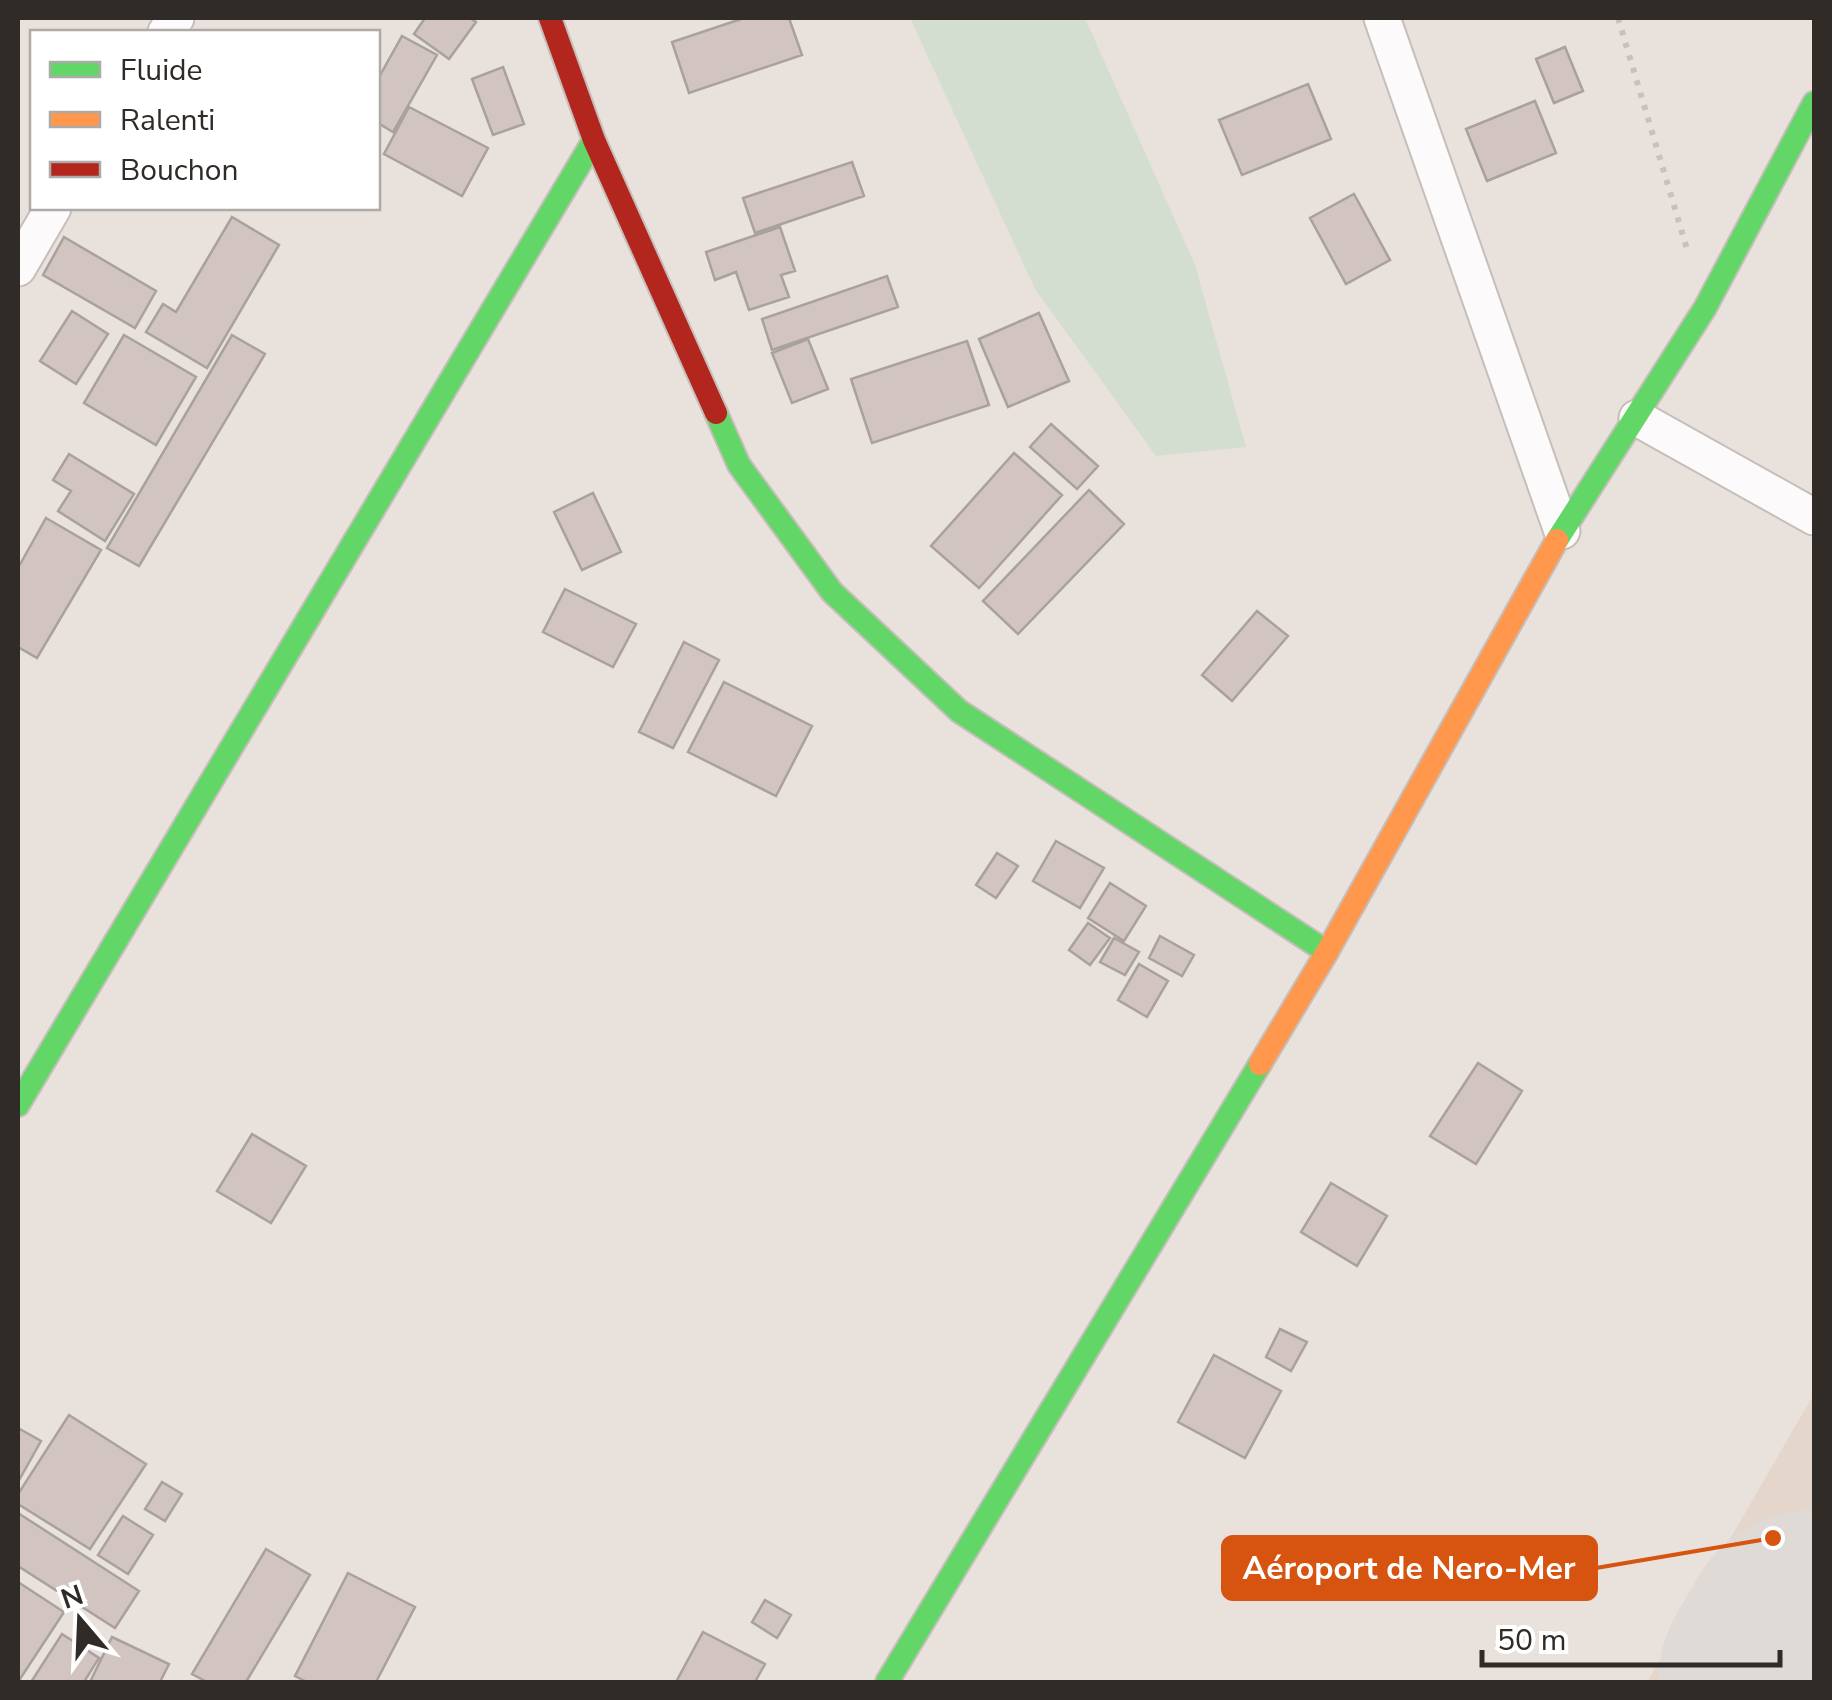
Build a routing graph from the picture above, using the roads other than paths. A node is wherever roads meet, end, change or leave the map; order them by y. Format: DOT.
graph roads {
  1 [pos="550,18"];
  2 [pos="1382,18"];
  3 [pos="1814,103"];
  4 [pos="594,140"];
  5 [pos="51,210"];
  6 [pos="22,248"];
  7 [pos="1637,418"];
  8 [pos="1814,517"];
  9 [pos="1562,532"];
  10 [pos="1327,952"];
  11 [pos="18,1105"];
  12 [pos="887,1682"];
  1 -- 4 [label="street"];
  2 -- 9 [label="street"];
  3 -- 7 [label="street"];
  4 -- 10 [label="street"];
  4 -- 11 [label="street"];
  5 -- 6 [label="street"];
  7 -- 8 [label="street"];
  7 -- 9 [label="street"];
  9 -- 10 [label="street"];
  10 -- 12 [label="street"];
}
